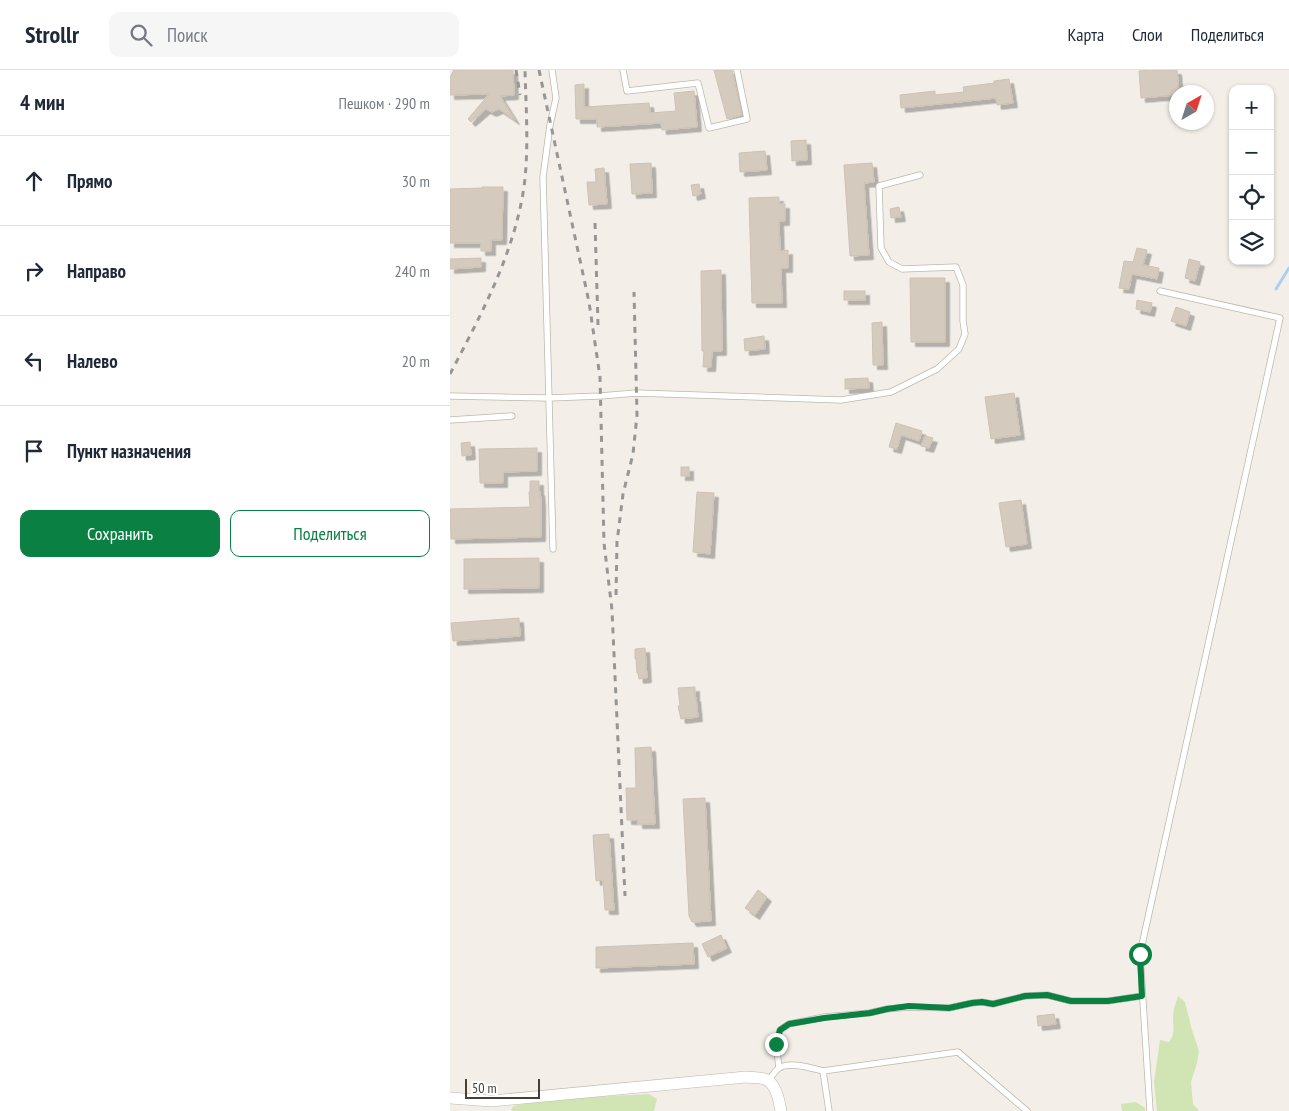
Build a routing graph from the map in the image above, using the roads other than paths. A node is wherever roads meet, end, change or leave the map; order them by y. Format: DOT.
graph roads {
  1 [pos="552,70"];
  2 [pos="622,70"];
  3 [pos="737,70"];
  4 [pos="920,175"];
  5 [pos="1160,291"];
  6 [pos="450,396"];
  7 [pos="549,398"];
  8 [pos="512,416"];
  9 [pos="450,420"];
  10 [pos="553,549"];
  11 [pos="1142,996"];
  12 [pos="779,1068"];
  13 [pos="822,1071"];
  14 [pos="768,1080"];
  15 [pos="450,1098"];
  16 [pos="781,1111"];
  17 [pos="829,1111"];
  18 [pos="1027,1111"];
  19 [pos="1150,1111"];
  1 -- 7 [label="lane"];
  2 -- 3 [label="lane"];
  4 -- 7 [label="lane"];
  5 -- 11 [label="lane"];
  6 -- 7 [label="lane"];
  7 -- 10 [label="lane"];
  8 -- 9 [label="lane"];
  11 -- 12 [label="lane"];
  11 -- 19 [label="lane"];
  12 -- 13 [label="lane"];
  12 -- 14 [label="lane"];
  13 -- 17 [label="lane"];
  13 -- 18 [label="lane"];
  14 -- 15 [label="street"];
  14 -- 16 [label="street"];
}
